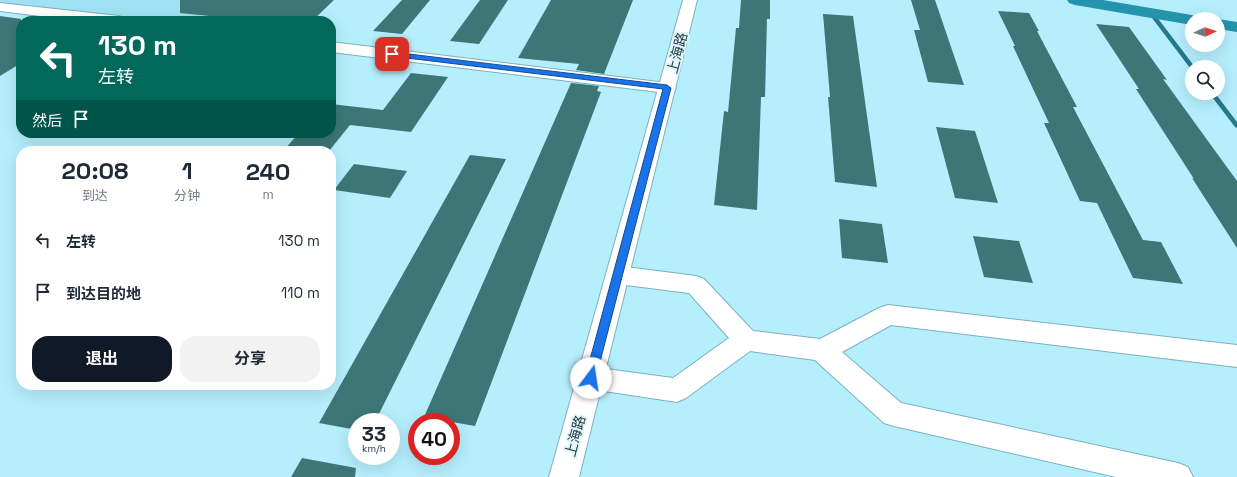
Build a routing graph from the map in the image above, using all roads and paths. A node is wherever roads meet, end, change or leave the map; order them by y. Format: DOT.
graph roads {
  1 [pos="690,0"];
  2 [pos="0,6"];
  3 [pos="79,16"];
  4 [pos="336,48"];
  5 [pos="667,88"];
  6 [pos="618,274"];
  7 [pos="746,340"];
  8 [pos="822,350"];
  9 [pos="1237,356"];
  10 [pos="591,378"];
  11 [pos="564,477"];
  12 [pos="1178,477"];
  1 -- 5 [label="street, 上海路"];
  2 -- 3 [label="street"];
  4 -- 5 [label="street"];
  5 -- 6 [label="street, 上海路"];
  6 -- 7 [label="street"];
  6 -- 10 [label="street, 上海路"];
  7 -- 8 [label="street"];
  7 -- 10 [label="street"];
  8 -- 9 [label="street"];
  8 -- 12 [label="street"];
  10 -- 11 [label="street, 上海路"];
}
